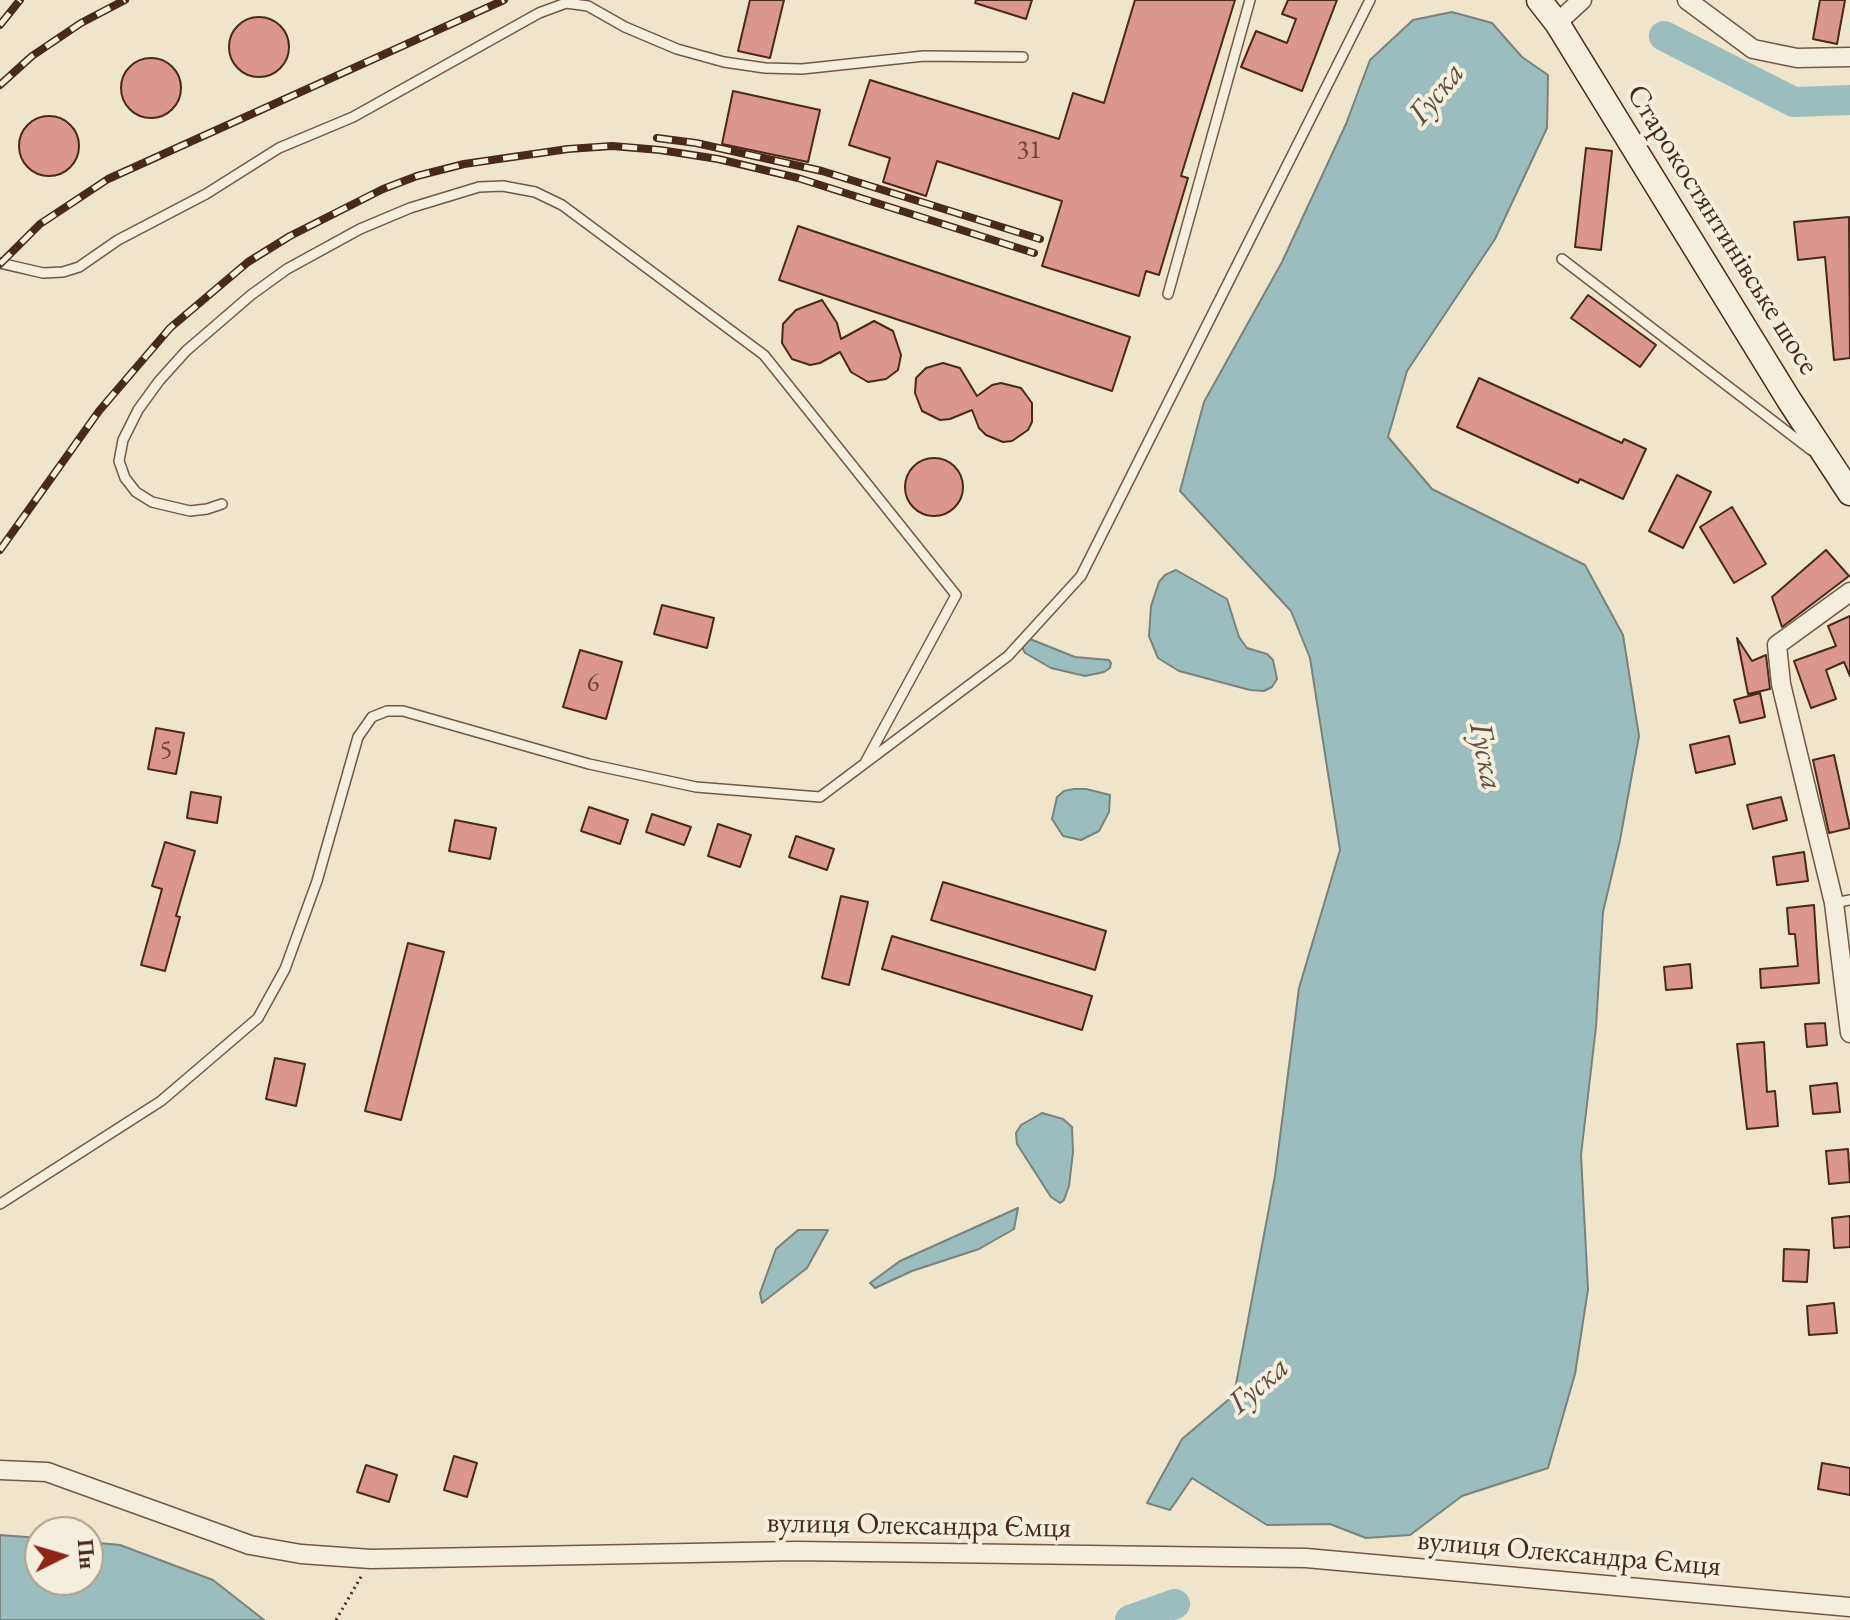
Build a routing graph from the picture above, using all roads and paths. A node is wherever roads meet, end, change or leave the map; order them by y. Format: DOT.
graph roads {
  1 [pos="1250,0"];
  2 [pos="1370,0"];
  3 [pos="1539,0"];
  4 [pos="1582,0"];
  5 [pos="1687,0"];
  6 [pos="1557,23"];
  7 [pos="1023,57"];
  8 [pos="1850,57"];
  9 [pos="1562,259"];
  10 [pos="0,263"];
  11 [pos="1168,294"];
  12 [pos="1830,464"];
  13 [pos="1850,493"];
  14 [pos="222,504"];
  15 [pos="1850,592"];
  16 [pos="864,764"];
  17 [pos="1842,901"];
  18 [pos="1850,1033"];
  19 [pos="0,1204"];
  20 [pos="0,1470"];
  21 [pos="371,1559"];
  22 [pos="1850,1607"];
  23 [pos="336,1620"];
  1 -- 11 [label="lane"];
  2 -- 16 [label="lane"];
  3 -- 6 [label="main road, Старокостянтинівське шосе"];
  4 -- 6 [label="street"];
  5 -- 8 [label="street"];
  6 -- 12 [label="main road, Старокостянтинівське шосе"];
  7 -- 10 [label="lane"];
  9 -- 12 [label="lane"];
  12 -- 13 [label="main road, Старокостянтинівське шосе"];
  14 -- 16 [label="lane"];
  15 -- 17 [label="street"];
  16 -- 19 [label="lane"];
  17 -- 18 [label="street"];
  20 -- 21 [label="street, вулиця Олександра Ємця"];
  21 -- 22 [label="street, вулиця Олександра Ємця"];
  21 -- 23 [label="path"];
}
